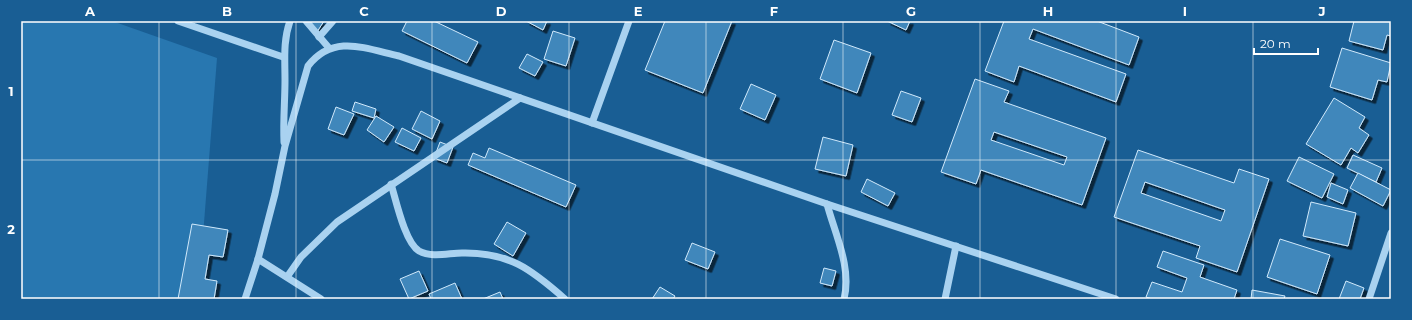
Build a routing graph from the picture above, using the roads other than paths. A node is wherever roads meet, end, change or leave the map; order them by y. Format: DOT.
graph roads {
  1 [pos="178,21"];
  2 [pos="290,21"];
  3 [pos="306,21"];
  4 [pos="333,21"];
  5 [pos="629,21"];
  6 [pos="319,37"];
  7 [pos="329,48"];
  8 [pos="283,58"];
  9 [pos="520,98"];
  10 [pos="592,124"];
  11 [pos="285,146"];
  12 [pos="391,184"];
  13 [pos="827,204"];
  14 [pos="1391,233"];
  15 [pos="956,246"];
  16 [pos="258,259"];
  17 [pos="287,277"];
  18 [pos="245,299"];
  19 [pos="321,299"];
  20 [pos="565,299"];
  21 [pos="844,299"];
  22 [pos="945,299"];
  23 [pos="1116,299"];
  24 [pos="1369,299"];
  1 -- 8 [label="street"];
  2 -- 8 [label="street"];
  3 -- 6 [label="street"];
  4 -- 6 [label="street"];
  5 -- 10 [label="street"];
  6 -- 7 [label="street"];
  7 -- 9 [label="street"];
  7 -- 11 [label="street"];
  8 -- 11 [label="street"];
  9 -- 10 [label="street"];
  9 -- 12 [label="street"];
  10 -- 13 [label="street"];
  11 -- 16 [label="street"];
  12 -- 17 [label="street"];
  12 -- 20 [label="street"];
  13 -- 15 [label="street"];
  13 -- 21 [label="street"];
  14 -- 24 [label="street"];
  15 -- 22 [label="street"];
  15 -- 23 [label="street"];
  16 -- 17 [label="street"];
  16 -- 18 [label="street"];
  17 -- 19 [label="street"];
}
